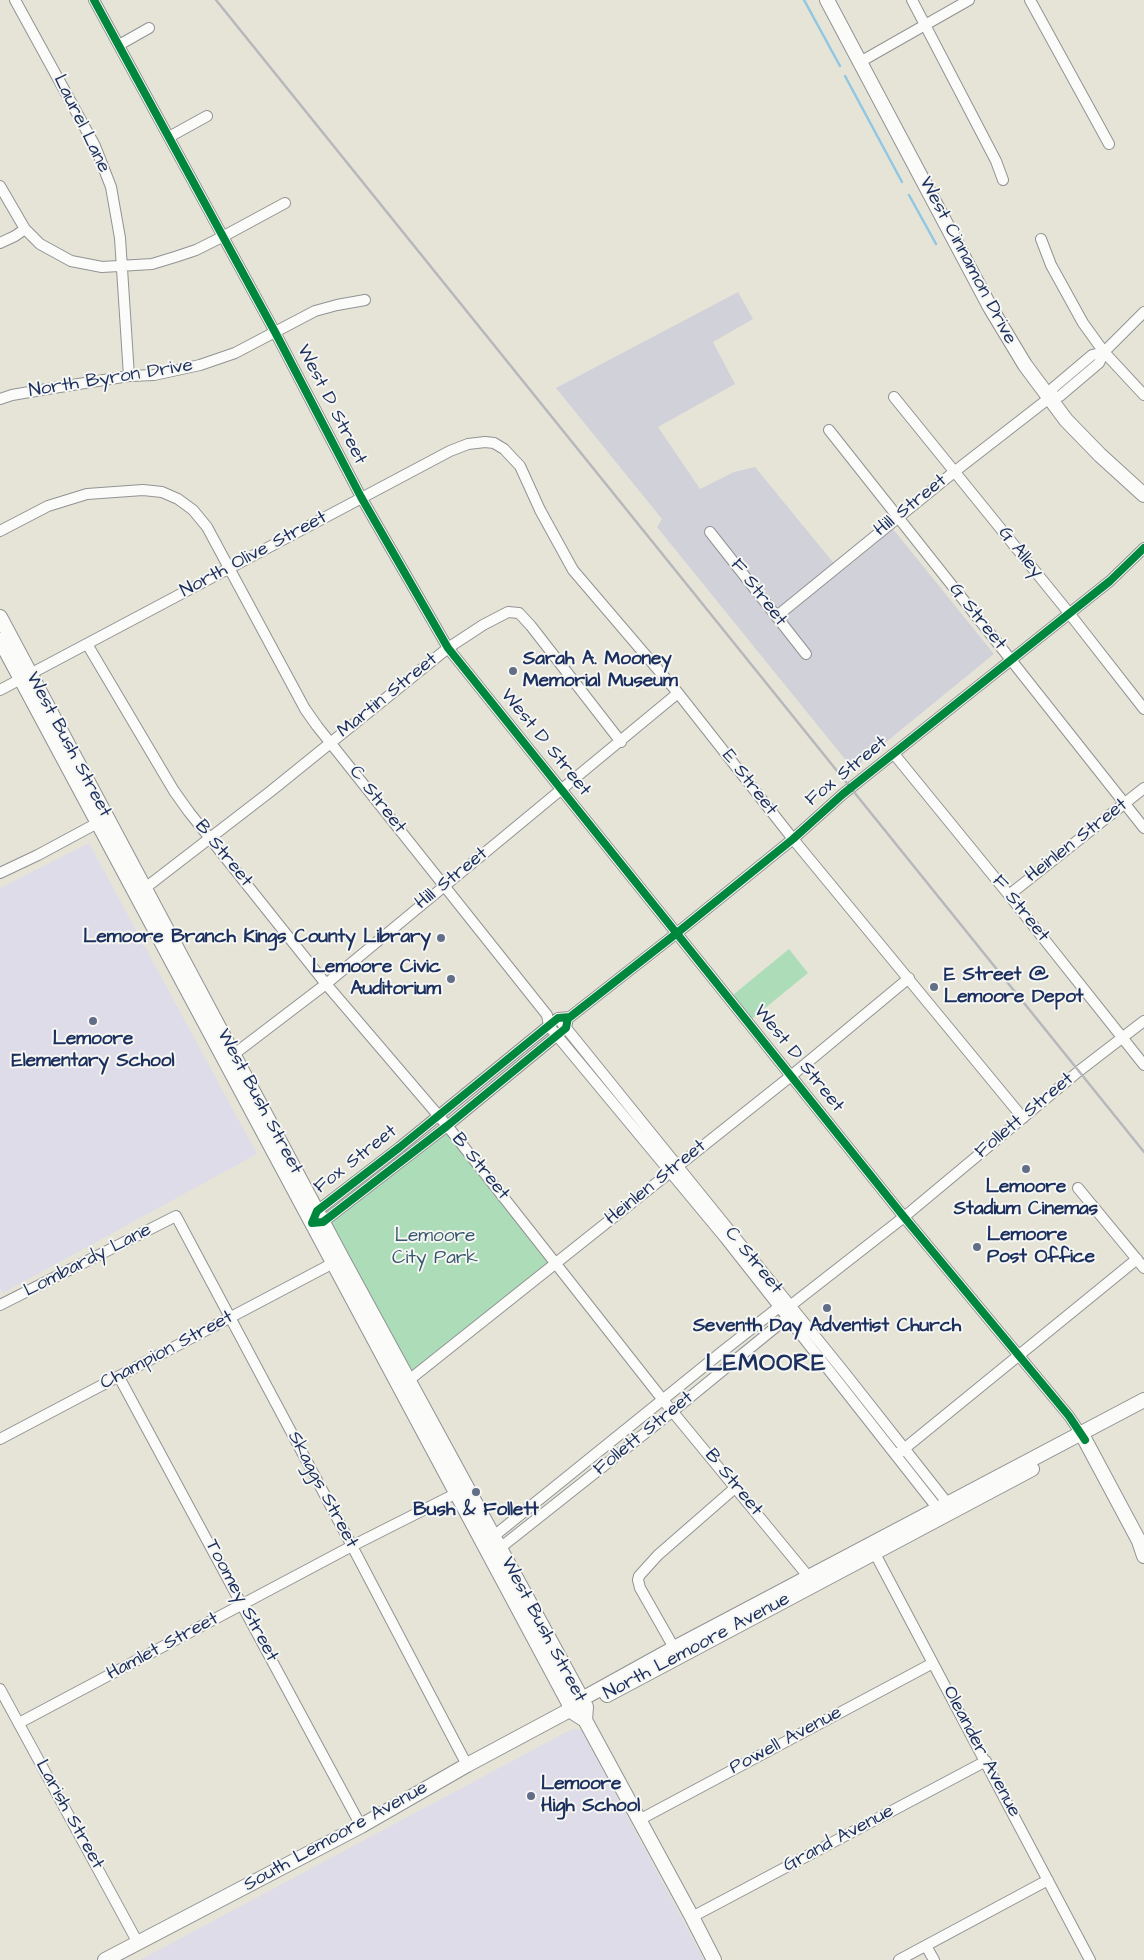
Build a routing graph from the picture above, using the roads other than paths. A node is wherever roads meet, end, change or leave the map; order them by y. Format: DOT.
graph roads {
  1 [pos="15,0"];
  2 [pos="94,0"];
  3 [pos="826,0"];
  4 [pos="912,0"];
  5 [pos="969,0"];
  6 [pos="1030,0"];
  7 [pos="925,23"];
  8 [pos="149,28"];
  9 [pos="119,45"];
  10 [pos="860,62"];
  11 [pos="207,116"];
  12 [pos="169,137"];
  13 [pos="1109,144"];
  14 [pos="1003,180"];
  15 [pos="0,186"];
  16 [pos="285,203"];
  17 [pos="25,230"];
  18 [pos="224,236"];
  19 [pos="1041,239"];
  20 [pos="0,243"];
  21 [pos="121,267"];
  22 [pos="365,300"];
  23 [pos="1144,312"];
  24 [pos="275,332"];
  25 [pos="1104,352"];
  26 [pos="128,376"];
  27 [pos="1144,395"];
  28 [pos="894,397"];
  29 [pos="1048,398"];
  30 [pos="0,399"];
  31 [pos="829,430"];
  32 [pos="490,442"];
  33 [pos="954,472"];
  34 [pos="1144,495"];
  35 [pos="361,497"];
  36 [pos="898,517"];
  37 [pos="0,531"];
  38 [pos="710,532"];
  39 [pos="1144,548"];
  40 [pos="228,568"];
  41 [pos="1069,614"];
  42 [pos="777,616"];
  43 [pos="0,617"];
  44 [pos="0,640"];
  45 [pos="87,644"];
  46 [pos="448,648"];
  47 [pos="806,654"];
  48 [pos="1011,660"];
  49 [pos="26,677"];
  50 [pos="0,690"];
  51 [pos="678,693"];
  52 [pos="1144,709"];
  53 [pos="331,742"];
  54 [pos="621,742"];
  55 [pos="894,754"];
  56 [pos="1144,788"];
  57 [pos="561,789"];
  58 [pos="1124,804"];
  59 [pos="102,820"];
  60 [pos="1144,828"];
  61 [pos="211,837"];
  62 [pos="793,838"];
  63 [pos="0,873"];
  64 [pos="444,885"];
  65 [pos="140,892"];
  66 [pos="1009,895"];
  67 [pos="677,933"];
  68 [pos="909,978"];
  69 [pos="326,984"];
  70 [pos="558,1021"];
  71 [pos="1144,1021"];
  72 [pos="557,1036"];
  73 [pos="1122,1038"];
  74 [pos="229,1058"];
  75 [pos="1144,1065"];
  76 [pos="791,1076"];
  77 [pos="439,1116"];
  78 [pos="1023,1118"];
  79 [pos="447,1126"];
  80 [pos="674,1169"];
  81 [pos="1078,1188"];
  82 [pos="176,1216"];
  83 [pos="904,1217"];
  84 [pos="317,1219"];
  85 [pos="1137,1259"];
  86 [pos="338,1261"];
  87 [pos="556,1262"];
  88 [pos="1144,1268"];
  89 [pos="0,1305"];
  90 [pos="785,1307"];
  91 [pos="788,1317"];
  92 [pos="230,1318"];
  93 [pos="1019,1356"];
  94 [pos="119,1377"];
  95 [pos="405,1383"];
  96 [pos="663,1400"];
  97 [pos="1144,1400"];
  98 [pos="1144,1410"];
  99 [pos="673,1411"];
  100 [pos="1083,1436"];
  101 [pos="0,1439"];
  102 [pos="901,1452"];
  103 [pos="736,1487"];
  104 [pos="461,1490"];
  105 [pos="946,1510"];
  106 [pos="352,1546"];
  107 [pos="492,1546"];
  108 [pos="872,1549"];
  109 [pos="1144,1556"];
  110 [pos="811,1581"];
  111 [pos="243,1605"];
  112 [pos="677,1653"];
  113 [pos="934,1663"];
  114 [pos="0,1689"];
  115 [pos="577,1709"];
  116 [pos="19,1723"];
  117 [pos="986,1761"];
  118 [pos="467,1765"];
  119 [pos="639,1820"];
  120 [pos="361,1826"];
  121 [pos="1048,1880"];
  122 [pos="692,1917"];
  123 [pos="138,1943"];
  124 [pos="926,1946"];
  125 [pos="105,1960"];
  126 [pos="714,1960"];
  127 [pos="899,1960"];
  128 [pos="934,1960"];
  129 [pos="1090,1960"];
  1 -- 21 [label="street, Laurel Lane"];
  2 -- 9 [label="street, West D Street"];
  3 -- 10 [label="main road, West Cinnamon Drive"];
  4 -- 7 [label="street"];
  5 -- 7 [label="street"];
  6 -- 13 [label="street"];
  7 -- 10 [label="street"];
  7 -- 14 [label="street"];
  8 -- 9 [label="street"];
  9 -- 12 [label="street, West D Street"];
  10 -- 29 [label="main road, West Cinnamon Drive"];
  11 -- 12 [label="street"];
  12 -- 18 [label="street, West D Street"];
  15 -- 17 [label="street"];
  16 -- 18 [label="street"];
  17 -- 20 [label="street"];
  17 -- 21 [label="street"];
  18 -- 21 [label="street"];
  18 -- 24 [label="street, West D Street"];
  19 -- 25 [label="street"];
  21 -- 26 [label="street, Laurel Lane"];
  22 -- 24 [label="street, North Byron Drive"];
  23 -- 25 [label="street, Hill Street"];
  24 -- 26 [label="street, North Byron Drive"];
  24 -- 35 [label="street, West D Street"];
  25 -- 27 [label="street"];
  25 -- 29 [label="street, Hill Street"];
  26 -- 30 [label="street, North Byron Drive"];
  28 -- 33 [label="street, G Alley"];
  29 -- 33 [label="street, Hill Street"];
  29 -- 34 [label="main road, West Cinnamon Drive"];
  31 -- 36 [label="street, G Street"];
  32 -- 35 [label="street, North Olive Street"];
  32 -- 51 [label="street, E Street"];
  33 -- 36 [label="street, Hill Street"];
  33 -- 41 [label="street, G Alley"];
  35 -- 40 [label="street, North Olive Street"];
  35 -- 46 [label="street, West D Street"];
  36 -- 42 [label="street, Hill Street"];
  36 -- 48 [label="street, G Street"];
  37 -- 40 [label="street, C Street"];
  38 -- 42 [label="street, F Street"];
  39 -- 41 [label="street, Fox Street"];
  40 -- 45 [label="street, North Olive Street"];
  40 -- 53 [label="street, C Street"];
  41 -- 48 [label="street, Fox Street"];
  41 -- 52 [label="street, G Alley"];
  42 -- 47 [label="street, F Street"];
  43 -- 49 [label="main road, West Bush Street"];
  44 -- 49 [label="main road, West Bush Street"];
  45 -- 49 [label="street, North Olive Street"];
  45 -- 61 [label="street, B Street"];
  46 -- 53 [label="street, Martin Street"];
  46 -- 54 [label="street, Martin Street"];
  46 -- 57 [label="street, West D Street"];
  48 -- 55 [label="street, Fox Street"];
  48 -- 58 [label="street, G Street"];
  49 -- 50 [label="street, North Olive Street"];
  49 -- 59 [label="main road, West Bush Street"];
  51 -- 54 [label="street, Hill Street"];
  51 -- 62 [label="street, E Street"];
  53 -- 61 [label="street, Martin Street"];
  53 -- 64 [label="street, C Street"];
  54 -- 57 [label="street, Hill Street"];
  55 -- 62 [label="street, Fox Street"];
  55 -- 66 [label="street, F Street"];
  56 -- 58 [label="street, Heinlen Street"];
  57 -- 64 [label="street, Hill Street"];
  57 -- 67 [label="street, West D Street"];
  58 -- 60 [label="street, G Street"];
  58 -- 66 [label="street, Heinlen Street"];
  59 -- 63 [label="street"];
  59 -- 65 [label="main road, West Bush Street"];
  61 -- 65 [label="street, Martin Street"];
  61 -- 69 [label="street, B Street"];
  62 -- 67 [label="street, Fox Street"];
  62 -- 68 [label="street, E Street"];
  64 -- 69 [label="street, Hill Street"];
  64 -- 70 [label="street, C Street"];
  65 -- 74 [label="main road, West Bush Street"];
  66 -- 73 [label="street, F Street"];
  67 -- 70 [label="street, Fox Street"];
  67 -- 76 [label="street, West D Street"];
  68 -- 76 [label="street, Heinlen Street"];
  68 -- 78 [label="street, E Street"];
  69 -- 74 [label="street, Hill Street"];
  69 -- 77 [label="street, B Street"];
  70 -- 72 [label="street, Fox Street"];
  70 -- 77 [label="street, Fox Street"];
  70 -- 80 [label="street, C Street"];
  71 -- 73 [label="street, Follett Street"];
  72 -- 79 [label="street, Fox Street"];
  72 -- 80 [label="street, C Street"];
  73 -- 75 [label="street, F Street"];
  73 -- 78 [label="street, Follett Street"];
  74 -- 84 [label="main road, West Bush Street"];
  76 -- 80 [label="street, Heinlen Street"];
  76 -- 83 [label="street, West D Street"];
  77 -- 79 [label="street, B Street"];
  77 -- 84 [label="street, Fox Street"];
  78 -- 83 [label="street, Follett Street"];
  79 -- 84 [label="street, Fox Street"];
  79 -- 87 [label="street, B Street"];
  80 -- 87 [label="street, Heinlen Street"];
  80 -- 90 [label="street, C Street"];
  81 -- 85 [label="street"];
  82 -- 89 [label="street, Lombardy Lane"];
  82 -- 92 [label="street, Skaggs Street"];
  83 -- 90 [label="street, Follett Street"];
  83 -- 93 [label="street, West D Street"];
  84 -- 86 [label="main road, West Bush Street"];
  85 -- 88 [label="street"];
  85 -- 93 [label="street"];
  86 -- 92 [label="street, Champion Street"];
  86 -- 95 [label="main road, West Bush Street"];
  87 -- 95 [label="street, Heinlen Street"];
  87 -- 96 [label="street, B Street"];
  90 -- 91 [label="street, C Street"];
  90 -- 96 [label="street, Follett Street"];
  90 -- 102 [label="street, C Street"];
  91 -- 99 [label="street, Follett Street"];
  91 -- 102 [label="street, C Street"];
  92 -- 94 [label="street, Champion Street"];
  92 -- 106 [label="street, Skaggs Street"];
  93 -- 100 [label="street, West D Street"];
  93 -- 102 [label="street"];
  94 -- 101 [label="street, Champion Street"];
  94 -- 111 [label="street, Toomey Street"];
  95 -- 104 [label="main road, West Bush Street"];
  96 -- 99 [label="street, B Street"];
  96 -- 107 [label="street, Follett Street"];
  97 -- 100 [label="main road, North Lemoore Avenue"];
  98 -- 100 [label="main road, North Lemoore Avenue"];
  99 -- 103 [label="street, B Street"];
  99 -- 107 [label="street, Follett Street"];
  100 -- 105 [label="main road, North Lemoore Avenue"];
  100 -- 109 [label="main road"];
  102 -- 105 [label="street, C Street"];
  103 -- 110 [label="street, B Street"];
  103 -- 112 [label="street"];
  104 -- 106 [label="street, Hamlet Street"];
  104 -- 107 [label="main road, West Bush Street"];
  105 -- 108 [label="main road, North Lemoore Avenue"];
  106 -- 111 [label="street, Hamlet Street"];
  106 -- 118 [label="street, Skaggs Street"];
  107 -- 115 [label="main road, West Bush Street"];
  108 -- 110 [label="main road, North Lemoore Avenue"];
  108 -- 113 [label="street, Oleander Avenue"];
  110 -- 112 [label="main road, North Lemoore Avenue"];
  111 -- 116 [label="street, Hamlet Street"];
  111 -- 120 [label="street, Toomey Street"];
  112 -- 115 [label="main road, North Lemoore Avenue"];
  113 -- 117 [label="street, Oleander Avenue"];
  113 -- 119 [label="street, Powell Avenue"];
  114 -- 116 [label="street, Larish Street"];
  115 -- 118 [label="main road, South Lemoore Avenue"];
  115 -- 119 [label="main road, West Bush Street"];
  116 -- 123 [label="street, Larish Street"];
  117 -- 121 [label="street, Oleander Avenue"];
  117 -- 122 [label="street, Grand Avenue"];
  118 -- 120 [label="main road, South Lemoore Avenue"];
  119 -- 122 [label="main road, West Bush Street"];
  120 -- 123 [label="main road, South Lemoore Avenue"];
  121 -- 124 [label="street"];
  121 -- 129 [label="street, Oleander Avenue"];
  122 -- 126 [label="main road, West Bush Street"];
  123 -- 125 [label="main road, South Lemoore Avenue"];
  124 -- 127 [label="street"];
  124 -- 128 [label="street"];
}
